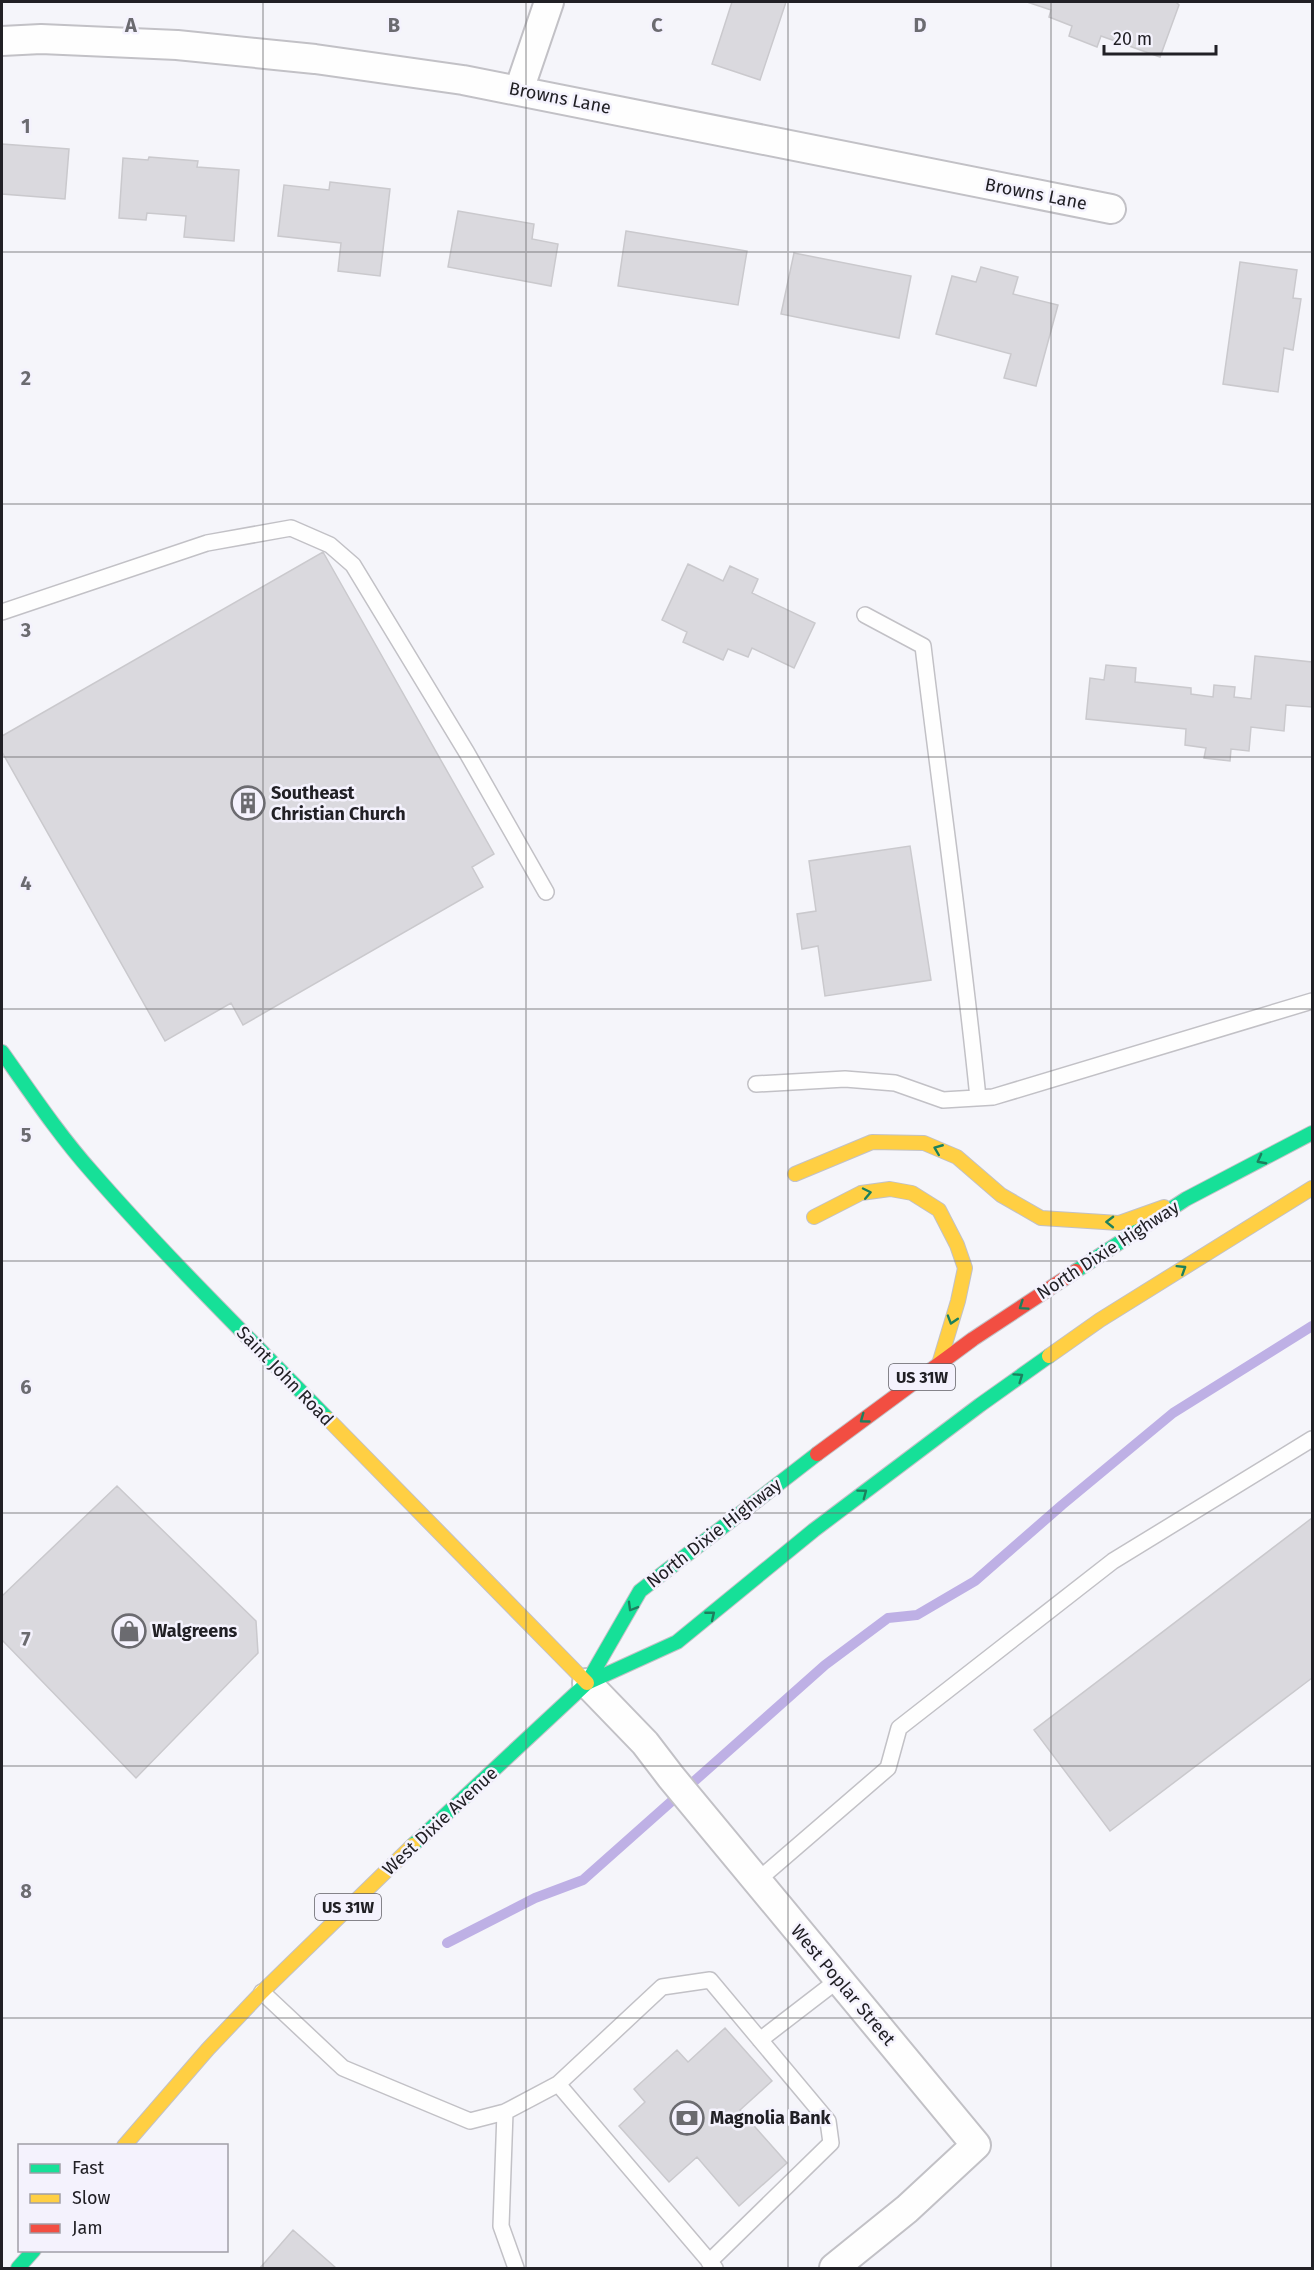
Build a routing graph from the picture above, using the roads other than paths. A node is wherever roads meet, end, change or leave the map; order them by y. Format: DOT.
graph roads {
  1 [pos="549,2"];
  2 [pos="2,41"];
  3 [pos="519,90"];
  4 [pos="1111,209"];
  5 [pos="2,612"];
  6 [pos="865,615"];
  7 [pos="546,892"];
  8 [pos="1312,1001"];
  9 [pos="2,1052"];
  10 [pos="756,1084"];
  11 [pos="978,1098"];
  12 [pos="1312,1133"];
  13 [pos="795,1174"];
  14 [pos="1312,1188"];
  15 [pos="1186,1199"];
  16 [pos="814,1217"];
  17 [pos="939,1364"];
  18 [pos="1312,1439"];
  19 [pos="587,1683"];
  20 [pos="757,1881"];
  21 [pos="838,1980"];
  22 [pos="262,1992"];
  23 [pos="760,2040"];
  24 [pos="558,2084"];
  25 [pos="505,2112"];
  26 [pos="125,2144"];
  27 [pos="32,2252"];
  28 [pos="712,2265"];
  29 [pos="18,2268"];
  30 [pos="516,2268"];
  31 [pos="834,2268"];
  1 -- 3 [label="street"];
  2 -- 3 [label="street, Browns Lane"];
  3 -- 4 [label="street, Browns Lane"];
  5 -- 7 [label="lane"];
  6 -- 11 [label="lane"];
  8 -- 11 [label="lane"];
  9 -- 19 [label="main road, Saint John Road"];
  10 -- 11 [label="lane"];
  12 -- 15 [label="main road, North Dixie Highway / US 31W, one-way"];
  15 -- 13 [label="main road, one-way"];
  19 -- 14 [label="main road, US 31W, one-way"];
  15 -- 17 [label="main road, North Dixie Highway / US 31W, one-way"];
  16 -- 17 [label="main road, one-way"];
  17 -- 19 [label="main road, North Dixie Highway / US 31W, one-way"];
  18 -- 20 [label="lane"];
  19 -- 20 [label="street, West Poplar Street"];
  19 -- 22 [label="main road, West Dixie Avenue / US 31W"];
  20 -- 21 [label="street, West Poplar Street"];
  21 -- 23 [label="lane"];
  21 -- 31 [label="street, West Poplar Street"];
  22 -- 25 [label="lane"];
  22 -- 26 [label="main road, West Dixie Avenue / US 31W"];
  23 -- 24 [label="lane"];
  23 -- 28 [label="lane"];
  24 -- 25 [label="lane"];
  24 -- 28 [label="lane"];
  25 -- 30 [label="lane"];
  27 -- 29 [label="main road"];
}
